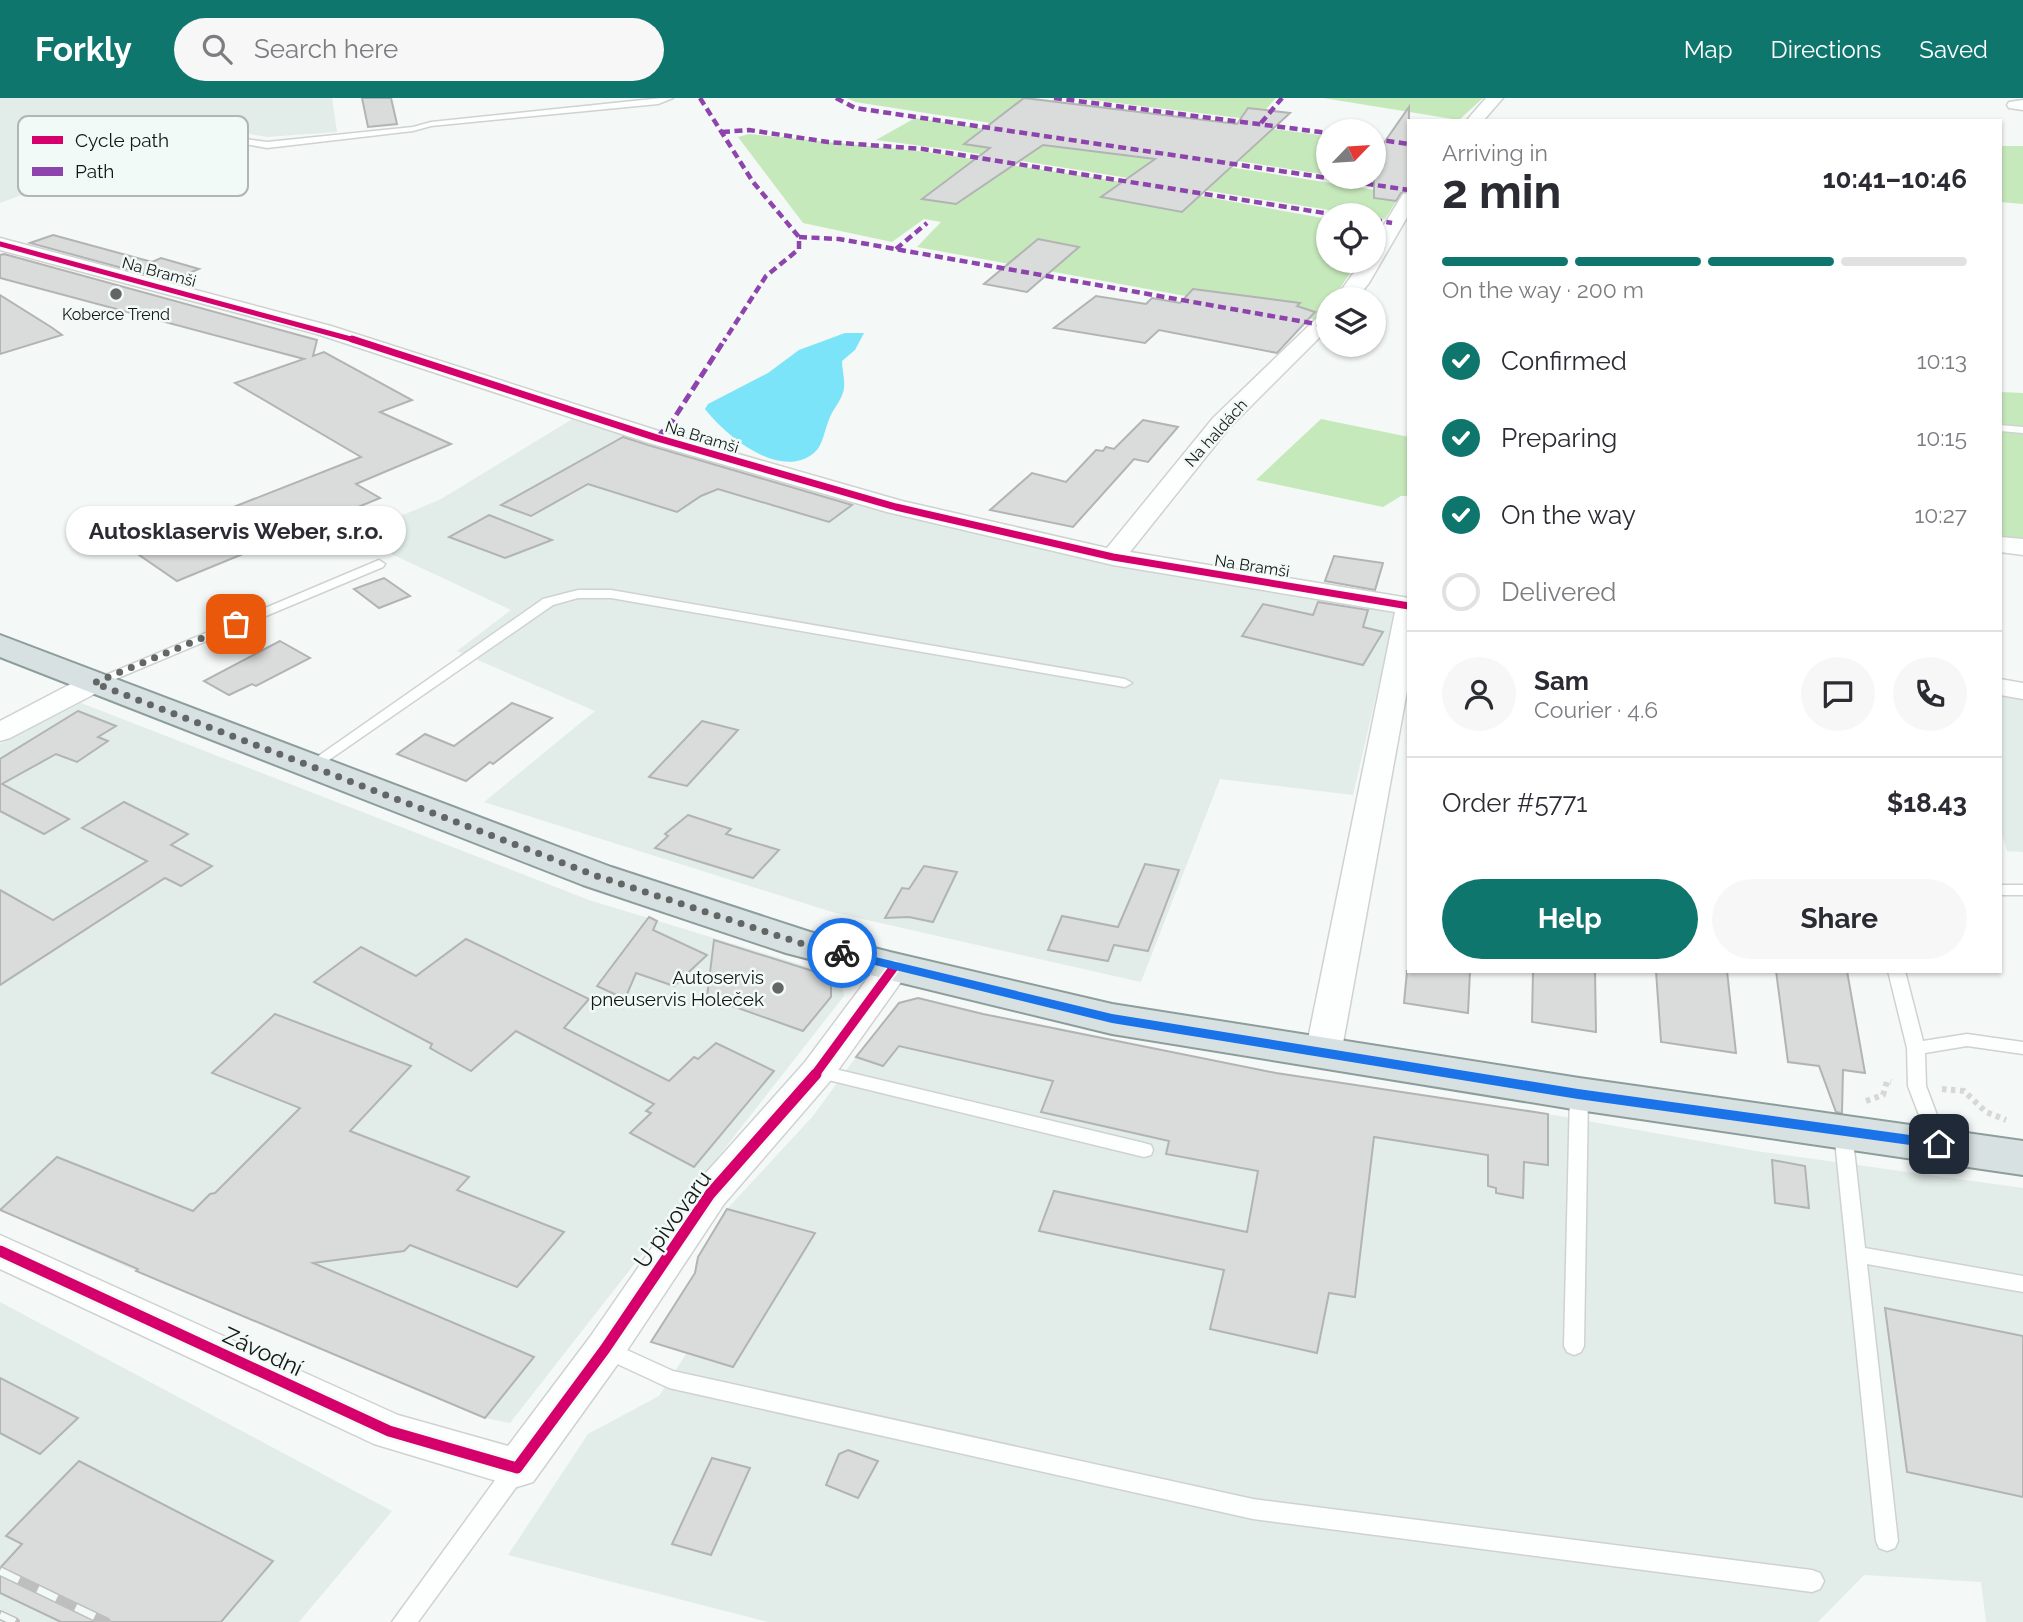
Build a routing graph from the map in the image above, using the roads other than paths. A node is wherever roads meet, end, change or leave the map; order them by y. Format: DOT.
graph roads {
  1 [pos="669,98"];
  2 [pos="1494,98"];
  3 [pos="1476,119"];
  4 [pos="248,142"];
  5 [pos="1407,201"];
  6 [pos="1386,236"];
  7 [pos="0,244"];
  8 [pos="1316,330"];
  9 [pos="2002,428"];
  10 [pos="2023,430"];
  11 [pos="2002,544"];
  12 [pos="2023,547"];
  13 [pos="1113,557"];
  14 [pos="379,564"];
  15 [pos="1407,606"];
  16 [pos="1407,616"];
  17 [pos="0,645"];
  18 [pos="94,683"];
  19 [pos="1125,683"];
  20 [pos="2002,687"];
  21 [pos="2023,691"];
  22 [pos="0,732"];
  23 [pos="311,766"];
  24 [pos="2002,890"];
  25 [pos="2023,890"];
  26 [pos="894,967"];
  27 [pos="1897,973"];
  28 [pos="1916,1048"];
  29 [pos="2023,1048"];
  30 [pos="1323,1054"];
  31 [pos="818,1071"];
  32 [pos="1578,1094"];
  33 [pos="1843,1131"];
  34 [pos="1939,1144"];
  35 [pos="1144,1150"];
  36 [pos="2023,1158"];
  37 [pos="0,1251"];
  38 [pos="1857,1254"];
  39 [pos="2023,1284"];
  40 [pos="1574,1346"];
  41 [pos="605,1349"];
  42 [pos="517,1468"];
  43 [pos="1887,1542"];
  44 [pos="1812,1581"];
  45 [pos="404,1622"];
  1 -- 4 [label="lane"];
  2 -- 3 [label="street"];
  5 -- 6 [label="street"];
  7 -- 13 [label="street, Na Bramši"];
  8 -- 13 [label="street, Na haldách"];
  9 -- 10 [label="lane"];
  11 -- 12 [label="street"];
  13 -- 15 [label="street, Na Bramši"];
  14 -- 18 [label="lane"];
  16 -- 30 [label="street"];
  17 -- 18 [label="main road"];
  18 -- 22 [label="street"];
  18 -- 23 [label="main road"];
  19 -- 23 [label="lane"];
  20 -- 21 [label="street"];
  23 -- 26 [label="main road"];
  24 -- 25 [label="lane"];
  26 -- 30 [label="main road"];
  26 -- 31 [label="street, U pivovaru"];
  27 -- 28 [label="lane"];
  28 -- 29 [label="lane"];
  28 -- 34 [label="lane"];
  30 -- 32 [label="main road"];
  31 -- 35 [label="lane"];
  31 -- 41 [label="street, U pivovaru"];
  32 -- 33 [label="main road"];
  32 -- 40 [label="lane"];
  33 -- 34 [label="main road"];
  33 -- 38 [label="lane"];
  34 -- 36 [label="main road"];
  37 -- 42 [label="street, Závodní"];
  38 -- 39 [label="lane"];
  38 -- 43 [label="lane"];
  41 -- 42 [label="street, U pivovaru"];
  41 -- 44 [label="lane"];
  42 -- 45 [label="lane, U pivovaru"];
}
